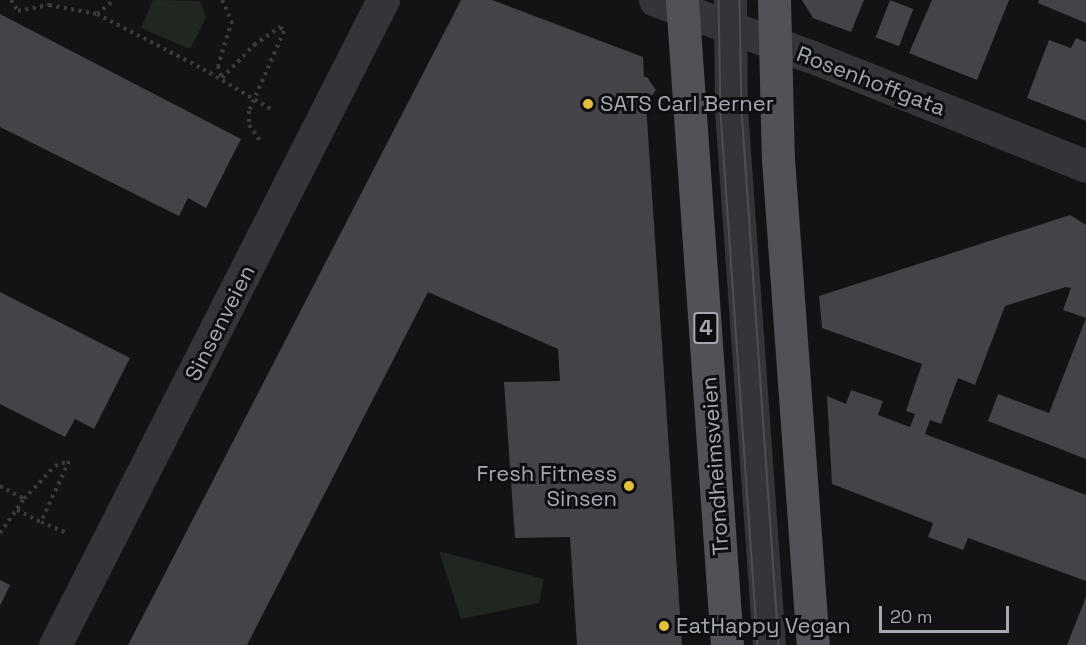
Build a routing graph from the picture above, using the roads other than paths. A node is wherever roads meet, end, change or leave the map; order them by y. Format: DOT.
graph roads {
  1 [pos="383,0"];
  2 [pos="774,0"];
  3 [pos="673,4"];
  4 [pos="730,14"];
  5 [pos="774,44"];
  6 [pos="1086,166"];
  7 [pos="55,645"];
  8 [pos="727,645"];
  9 [pos="768,645"];
  10 [pos="813,645"];
  1 -- 7 [label="street, Sinsenveien"];
  2 -- 5 [label="main road"];
  3 -- 4 [label="street, Rosenhoffgata"];
  3 -- 8 [label="main road, Trondheimsveien / 4"];
  4 -- 5 [label="street, Rosenhoffgata"];
  4 -- 9 [label="street"];
  5 -- 6 [label="street, Rosenhoffgata"];
  5 -- 10 [label="main road"];
}
